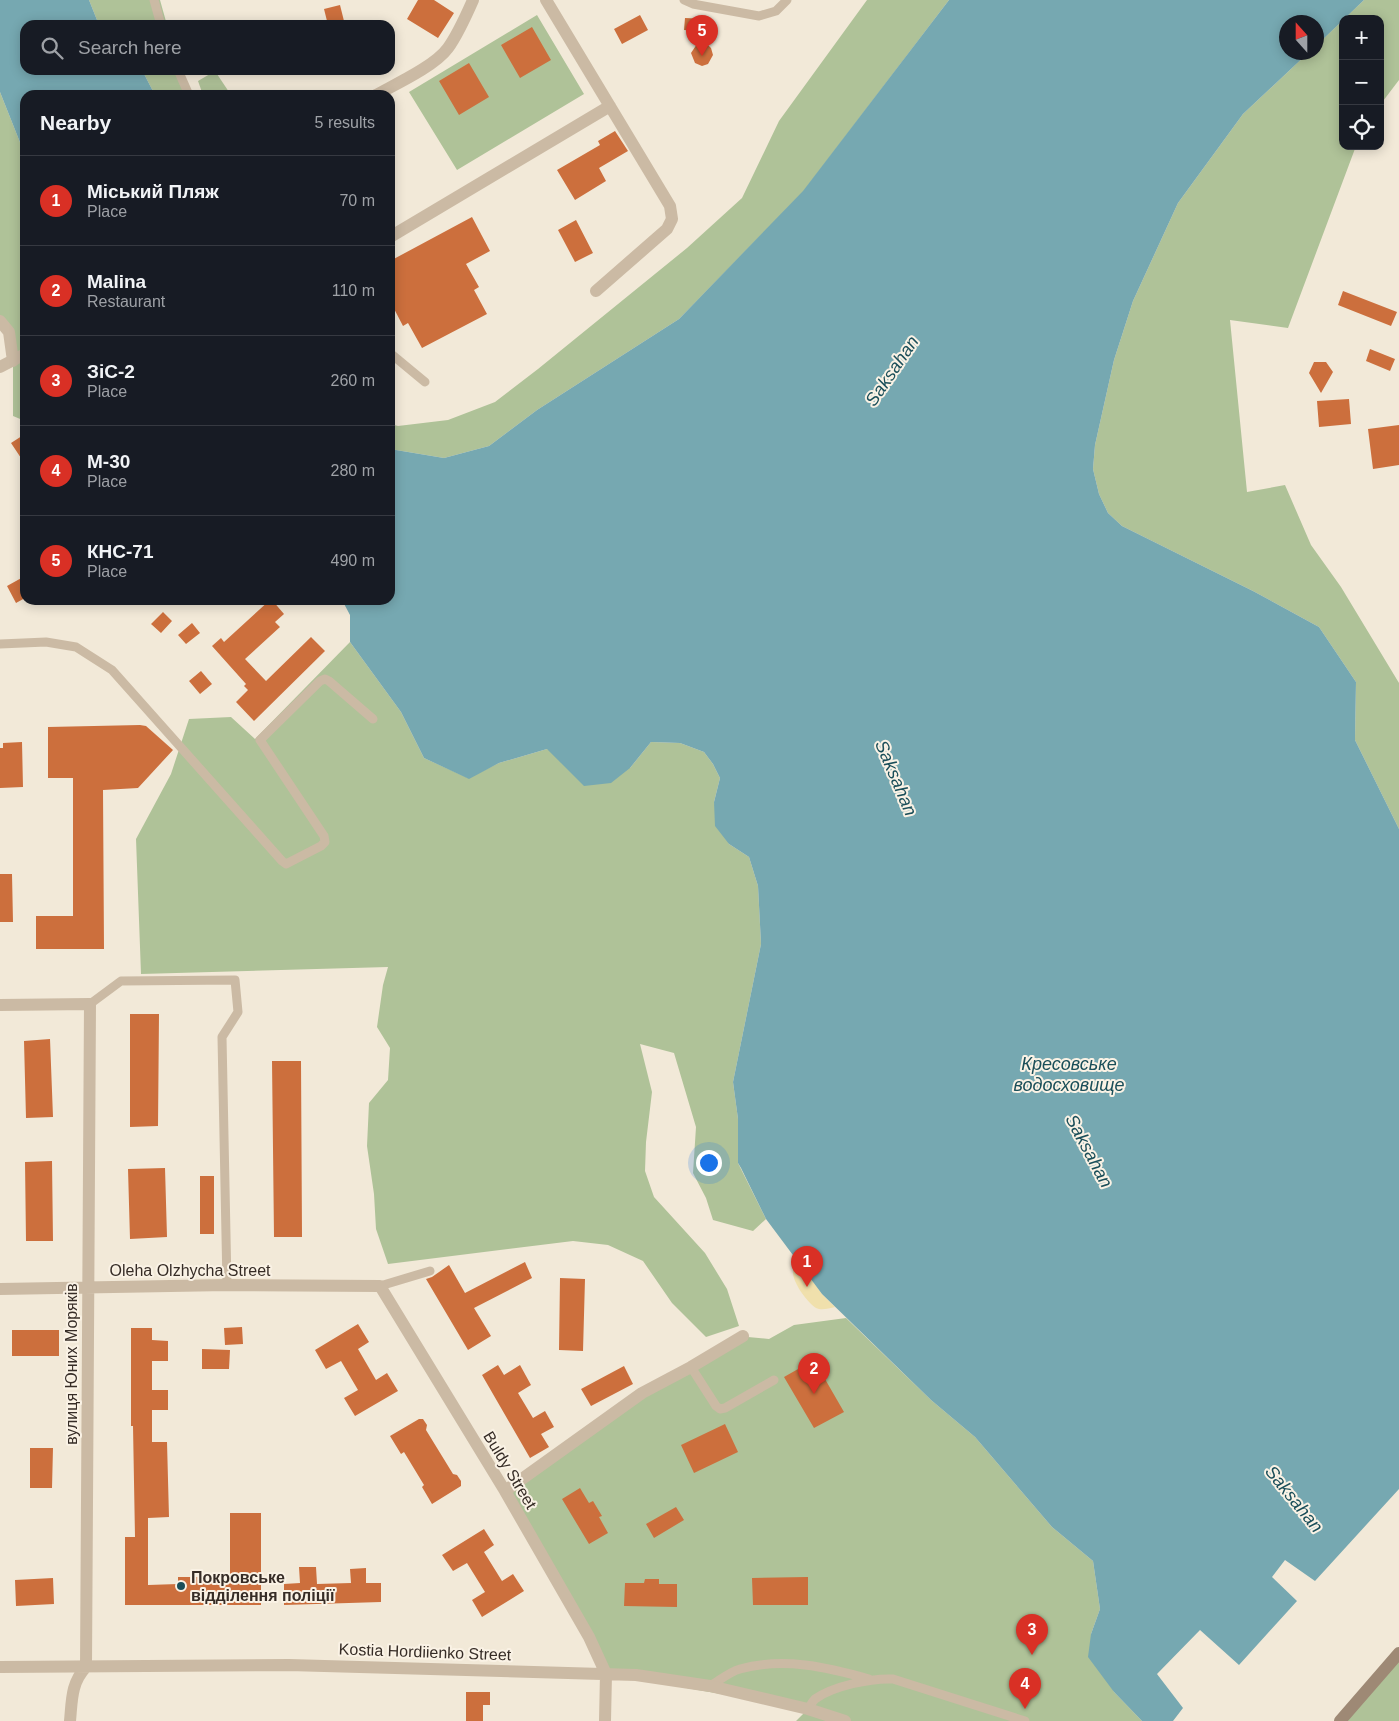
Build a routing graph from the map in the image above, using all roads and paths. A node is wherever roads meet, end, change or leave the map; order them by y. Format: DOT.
graph roads {
  1 [pos="154,0"];
  2 [pos="473,0"];
  3 [pos="546,0"];
  4 [pos="684,0"];
  5 [pos="787,0"];
  6 [pos="160,20"];
  7 [pos="180,75"];
  8 [pos="187,90"];
  9 [pos="385,90"];
  10 [pos="610,106"];
  11 [pos="395,234"];
  12 [pos="596,291"];
  13 [pos="0,321"];
  14 [pos="20,357"];
  15 [pos="395,357"];
  16 [pos="13,361"];
  17 [pos="0,368"];
  18 [pos="425,382"];
  19 [pos="0,644"];
  20 [pos="373,719"];
  21 [pos="90,1004"];
  22 [pos="0,1006"];
  23 [pos="430,1271"];
  24 [pos="227,1285"];
  25 [pos="380,1286"];
  26 [pos="87,1287"];
  27 [pos="0,1289"];
  28 [pos="743,1336"];
  29 [pos="691,1367"];
  30 [pos="774,1380"];
  31 [pos="505,1491"];
  32 [pos="1399,1654"];
  33 [pos="0,1667"];
  34 [pos="86,1667"];
  35 [pos="606,1674"];
  36 [pos="872,1680"];
  37 [pos="710,1686"];
  38 [pos="808,1709"];
  39 [pos="70,1721"];
  40 [pos="606,1721"];
  41 [pos="844,1721"];
  42 [pos="1024,1721"];
  43 [pos="1340,1721"];
  1 -- 6 [label="lane"];
  2 -- 9 [label="street"];
  3 -- 10 [label="street"];
  4 -- 5 [label="lane"];
  7 -- 8 [label="lane"];
  10 -- 11 [label="street"];
  10 -- 12 [label="street"];
  13 -- 16 [label="street"];
  14 -- 16 [label="street"];
  15 -- 18 [label="lane"];
  16 -- 17 [label="street"];
  19 -- 20 [label="lane"];
  21 -- 22 [label="street"];
  21 -- 24 [label="lane"];
  21 -- 26 [label="street, вулиця Юних Моряків"];
  23 -- 25 [label="lane"];
  24 -- 25 [label="street, Oleha Olzhycha Street"];
  24 -- 26 [label="street, Oleha Olzhycha Street"];
  25 -- 31 [label="street, Buldy Street"];
  26 -- 27 [label="street, Oleha Olzhycha Street"];
  26 -- 34 [label="street, вулиця Юних Моряків"];
  28 -- 29 [label="street"];
  29 -- 30 [label="lane"];
  29 -- 31 [label="street"];
  31 -- 35 [label="street, Buldy Street"];
  32 -- 43 [label="main road"];
  33 -- 34 [label="street, Kostia Hordiienko Street"];
  34 -- 35 [label="street, Kostia Hordiienko Street"];
  34 -- 39 [label="street, вулиця Юних Моряків"];
  35 -- 37 [label="street, Kostia Hordiienko Street"];
  35 -- 40 [label="street"];
  36 -- 37 [label="lane"];
  36 -- 38 [label="lane"];
  36 -- 42 [label="lane"];
  37 -- 38 [label="street, Kostia Hordiienko Street"];
  38 -- 41 [label="street, Kostia Hordiienko Street"];
}
